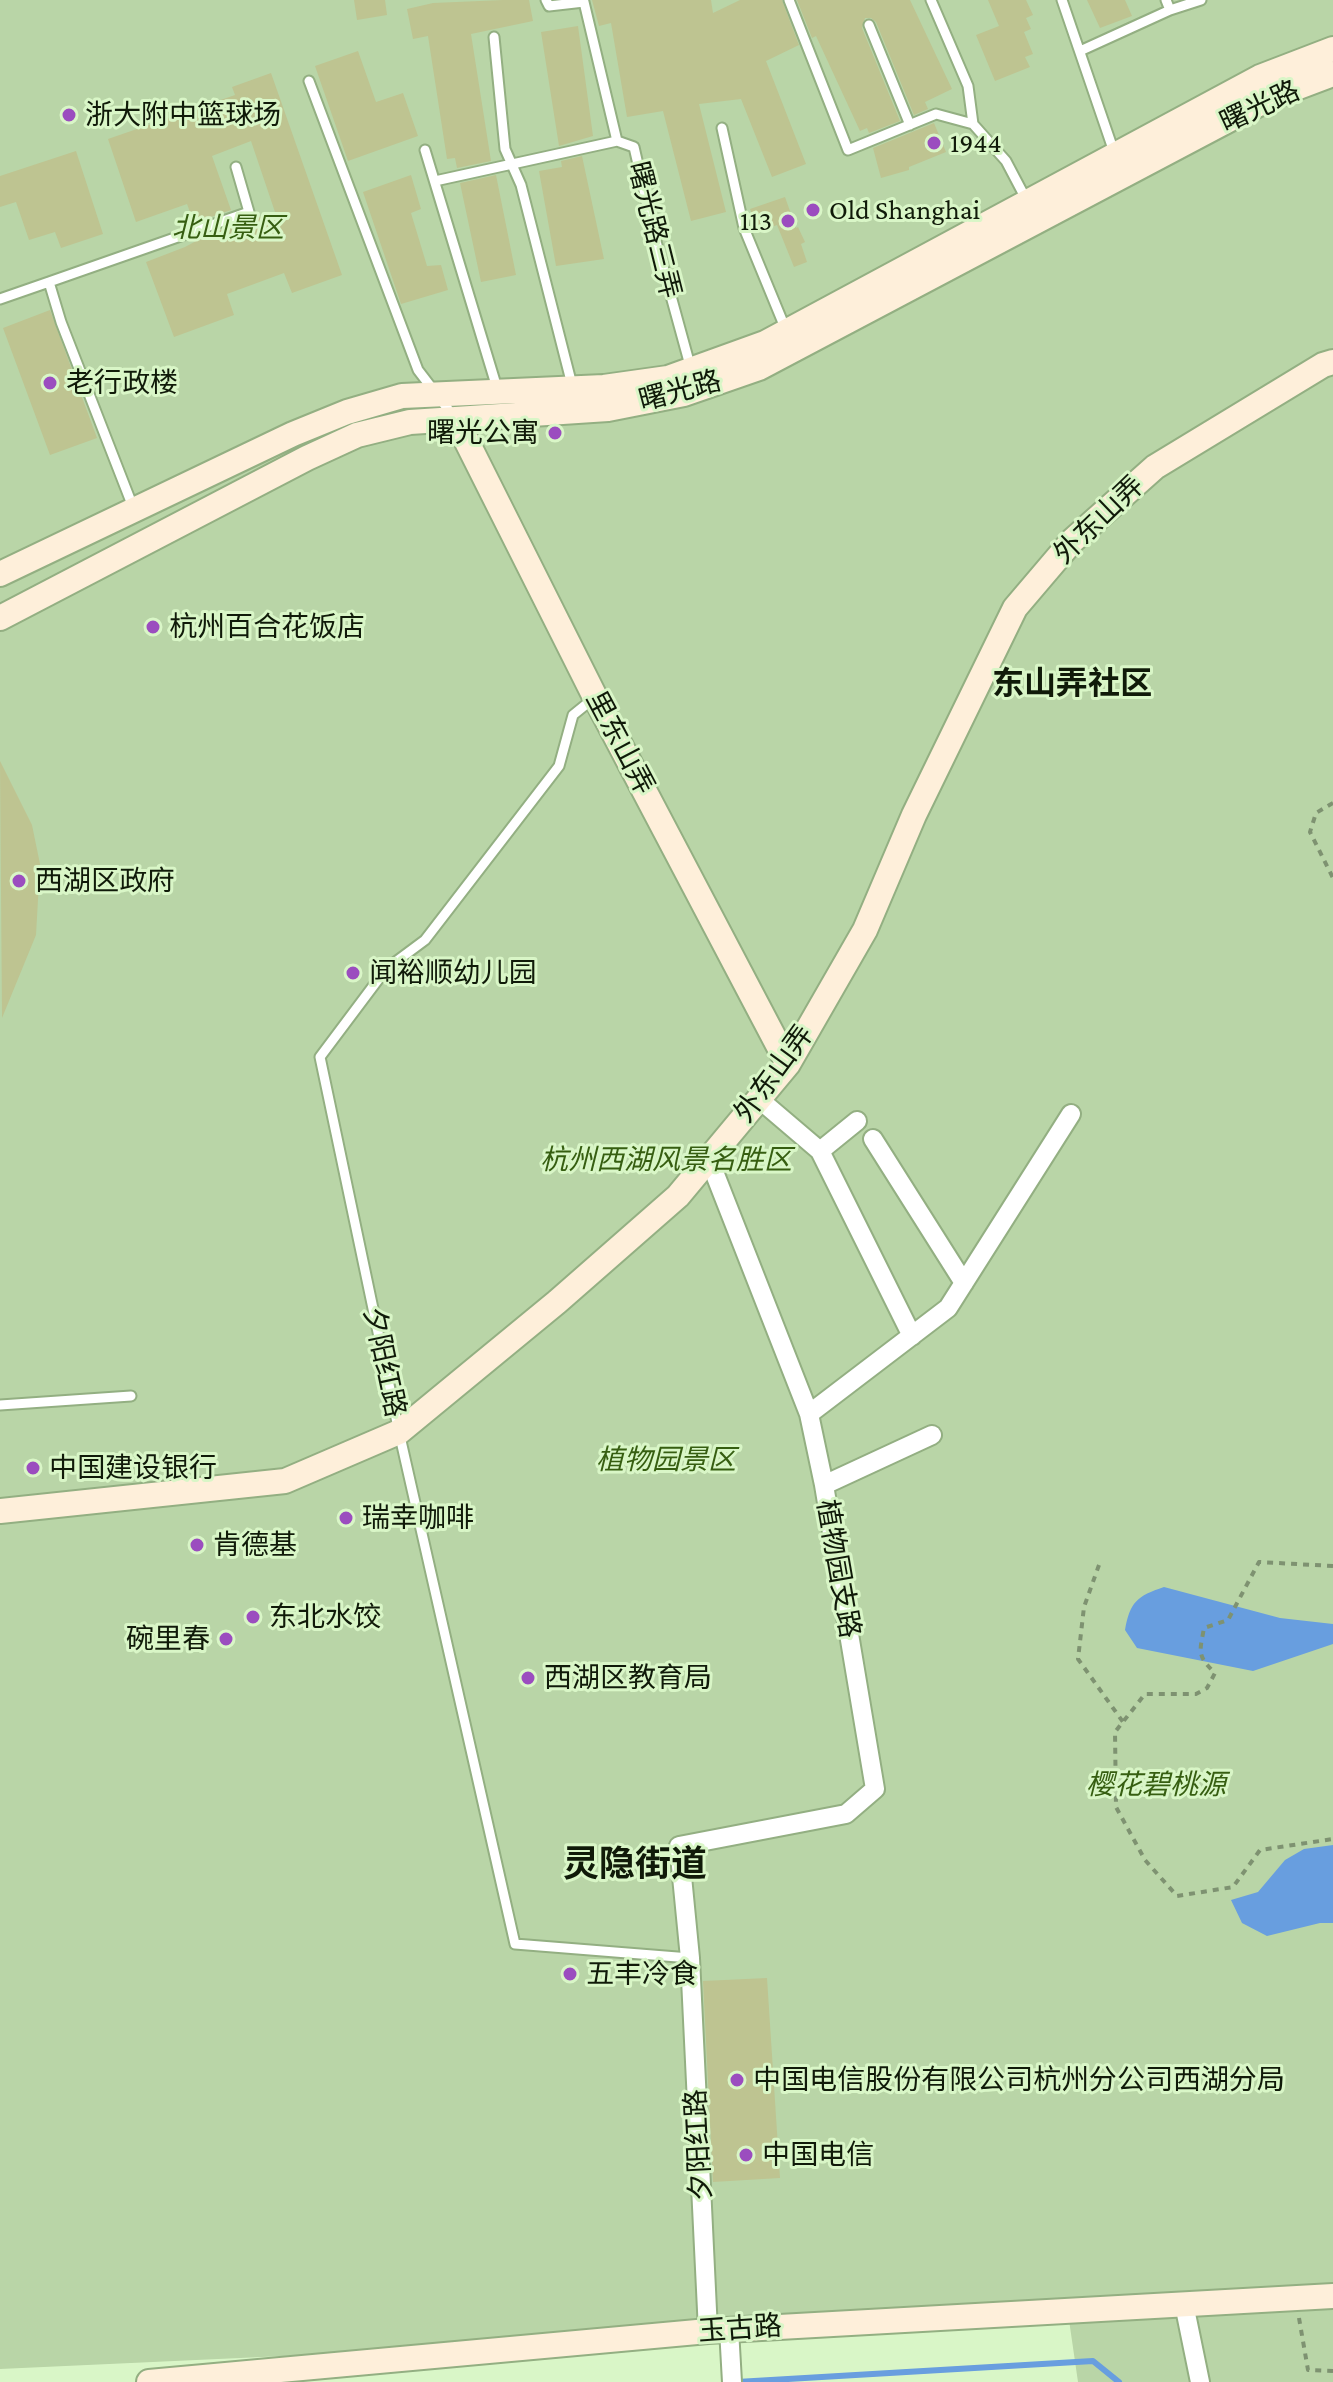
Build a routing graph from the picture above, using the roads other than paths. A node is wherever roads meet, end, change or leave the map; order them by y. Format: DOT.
graph roads {
  1 [pos="546,0"];
  2 [pos="789,0"];
  3 [pos="931,0"];
  4 [pos="1062,0"];
  5 [pos="1201,0"];
  6 [pos="1168,5"];
  7 [pos="869,25"];
  8 [pos="494,37"];
  9 [pos="1333,49"];
  10 [pos="1080,51"];
  11 [pos="1333,74"];
  12 [pos="309,81"];
  13 [pos="973,124"];
  14 [pos="910,125"];
  15 [pos="722,128"];
  16 [pos="617,141"];
  17 [pos="425,150"];
  18 [pos="1115,155"];
  19 [pos="511,163"];
  20 [pos="236,167"];
  21 [pos="435,181"];
  22 [pos="1027,202"];
  23 [pos="49,282"];
  24 [pos="0,299"];
  25 [pos="787,332"];
  26 [pos="1333,362"];
  27 [pos="691,369"];
  28 [pos="573,388"];
  29 [pos="498,392"];
  30 [pos="439,395"];
  31 [pos="456,420"];
  32 [pos="135,510"];
  33 [pos="0,574"];
  34 [pos="0,618"];
  35 [pos="595,697"];
  36 [pos="788,1064"];
  37 [pos="759,1099"];
  38 [pos="1071,1114"];
  39 [pos="857,1121"];
  40 [pos="873,1139"];
  41 [pos="820,1151"];
  42 [pos="709,1159"];
  43 [pos="964,1283"];
  44 [pos="912,1336"];
  45 [pos="131,1396"];
  46 [pos="0,1405"];
  47 [pos="809,1414"];
  48 [pos="399,1432"];
  49 [pos="932,1435"];
  50 [pos="824,1485"];
  51 [pos="0,1511"];
  52 [pos="679,1846"];
  53 [pos="690,1958"];
  54 [pos="1333,2296"];
  55 [pos="1184,2304"];
  56 [pos="718,2330"];
  57 [pos="149,2382"];
  58 [pos="732,2382"];
  59 [pos="1200,2382"];
  1 -- 16 [label="lane, 曙光路三弄"];
  2 -- 14 [label="lane"];
  3 -- 13 [label="lane"];
  4 -- 10 [label="lane"];
  5 -- 6 [label="lane"];
  6 -- 10 [label="lane"];
  7 -- 14 [label="lane"];
  8 -- 19 [label="lane"];
  9 -- 18 [label="street, 曙光路"];
  10 -- 18 [label="lane"];
  11 -- 31 [label="street, 曙光路"];
  12 -- 30 [label="lane"];
  13 -- 14 [label="lane"];
  13 -- 22 [label="lane"];
  15 -- 25 [label="lane"];
  16 -- 19 [label="lane"];
  16 -- 27 [label="lane, 曙光路三弄"];
  17 -- 21 [label="lane"];
  18 -- 22 [label="street, 曙光路"];
  19 -- 21 [label="lane"];
  19 -- 28 [label="lane"];
  20 -- 23 [label="lane"];
  21 -- 29 [label="lane"];
  22 -- 25 [label="street, 曙光路"];
  23 -- 24 [label="lane"];
  23 -- 32 [label="lane"];
  25 -- 27 [label="street, 曙光路"];
  26 -- 36 [label="street, 外东山弄"];
  27 -- 28 [label="street, 曙光路"];
  28 -- 29 [label="street, 曙光路"];
  29 -- 30 [label="street, 曙光路"];
  30 -- 31 [label="lane"];
  30 -- 32 [label="street, 曙光路"];
  31 -- 34 [label="street, 曙光路"];
  31 -- 35 [label="street, 里东山弄"];
  32 -- 33 [label="street, 曙光路"];
  35 -- 36 [label="street, 里东山弄"];
  35 -- 48 [label="lane, 夕阳红路"];
  36 -- 37 [label="street, 外东山弄"];
  37 -- 41 [label="street"];
  37 -- 42 [label="street, 外东山弄"];
  38 -- 43 [label="street"];
  39 -- 41 [label="street"];
  40 -- 43 [label="street"];
  41 -- 44 [label="street"];
  42 -- 47 [label="street, 植物园支路"];
  42 -- 48 [label="street, 外东山弄"];
  43 -- 44 [label="street"];
  44 -- 47 [label="street"];
  45 -- 46 [label="lane"];
  47 -- 50 [label="street, 植物园支路"];
  48 -- 51 [label="street, 外东山弄"];
  48 -- 53 [label="lane, 夕阳红路"];
  49 -- 50 [label="street"];
  50 -- 52 [label="street, 植物园支路"];
  52 -- 53 [label="street, 夕阳红路"];
  53 -- 56 [label="street, 夕阳红路"];
  54 -- 55 [label="street, 玉古路"];
  55 -- 56 [label="street, 玉古路"];
  55 -- 59 [label="street"];
  56 -- 57 [label="street, 玉古路"];
  56 -- 58 [label="street, 夕阳红路"];
}
